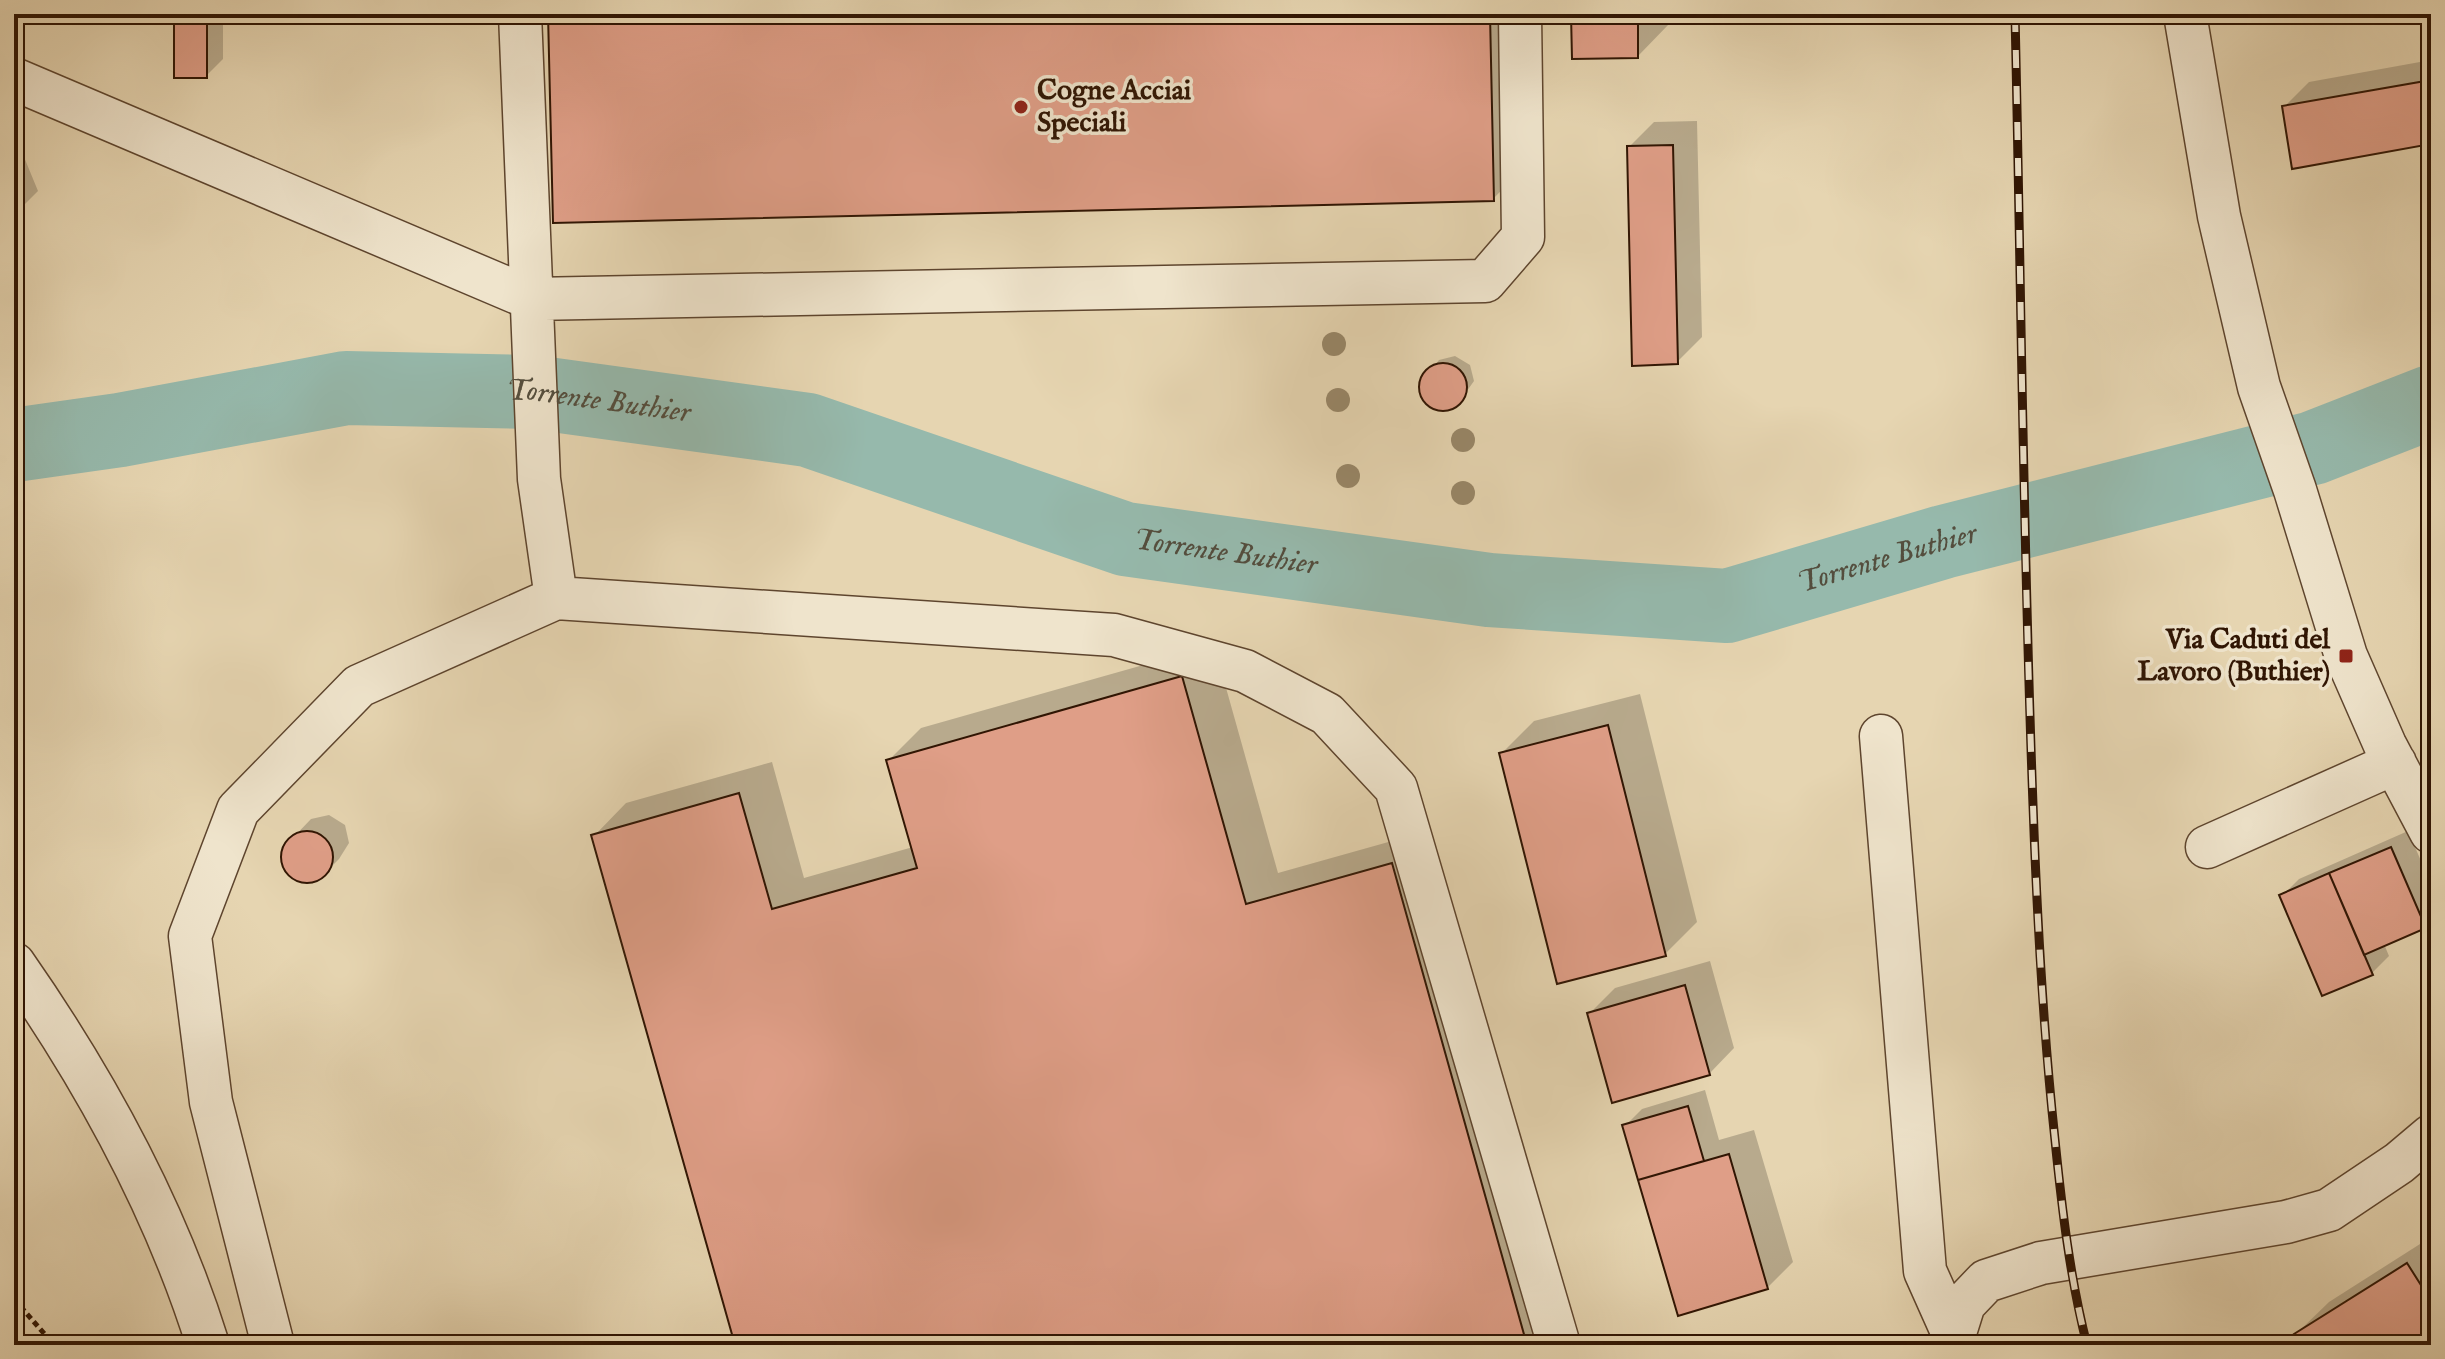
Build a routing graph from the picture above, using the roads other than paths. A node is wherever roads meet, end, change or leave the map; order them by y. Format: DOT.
graph roads {
  1 [pos="520,14"];
  2 [pos="1520,14"];
  3 [pos="2185,14"];
  4 [pos="14,79"];
  5 [pos="532,299"];
  6 [pos="556,598"];
  7 [pos="1881,736"];
  8 [pos="2395,763"];
  9 [pos="2431,832"];
  10 [pos="2207,847"];
  11 [pos="14,964"];
  12 [pos="2412,1141"];
  13 [pos="1955,1340"];
  14 [pos="208,1345"];
  15 [pos="273,1345"];
  16 [pos="1559,1345"];
  1 -- 5 [label="street"];
  2 -- 5 [label="street"];
  3 -- 8 [label="street"];
  4 -- 5 [label="street"];
  5 -- 6 [label="street"];
  6 -- 15 [label="street"];
  6 -- 16 [label="street"];
  7 -- 13 [label="street"];
  8 -- 9 [label="street"];
  8 -- 10 [label="street"];
  11 -- 14 [label="street"];
  12 -- 13 [label="street"];
}
